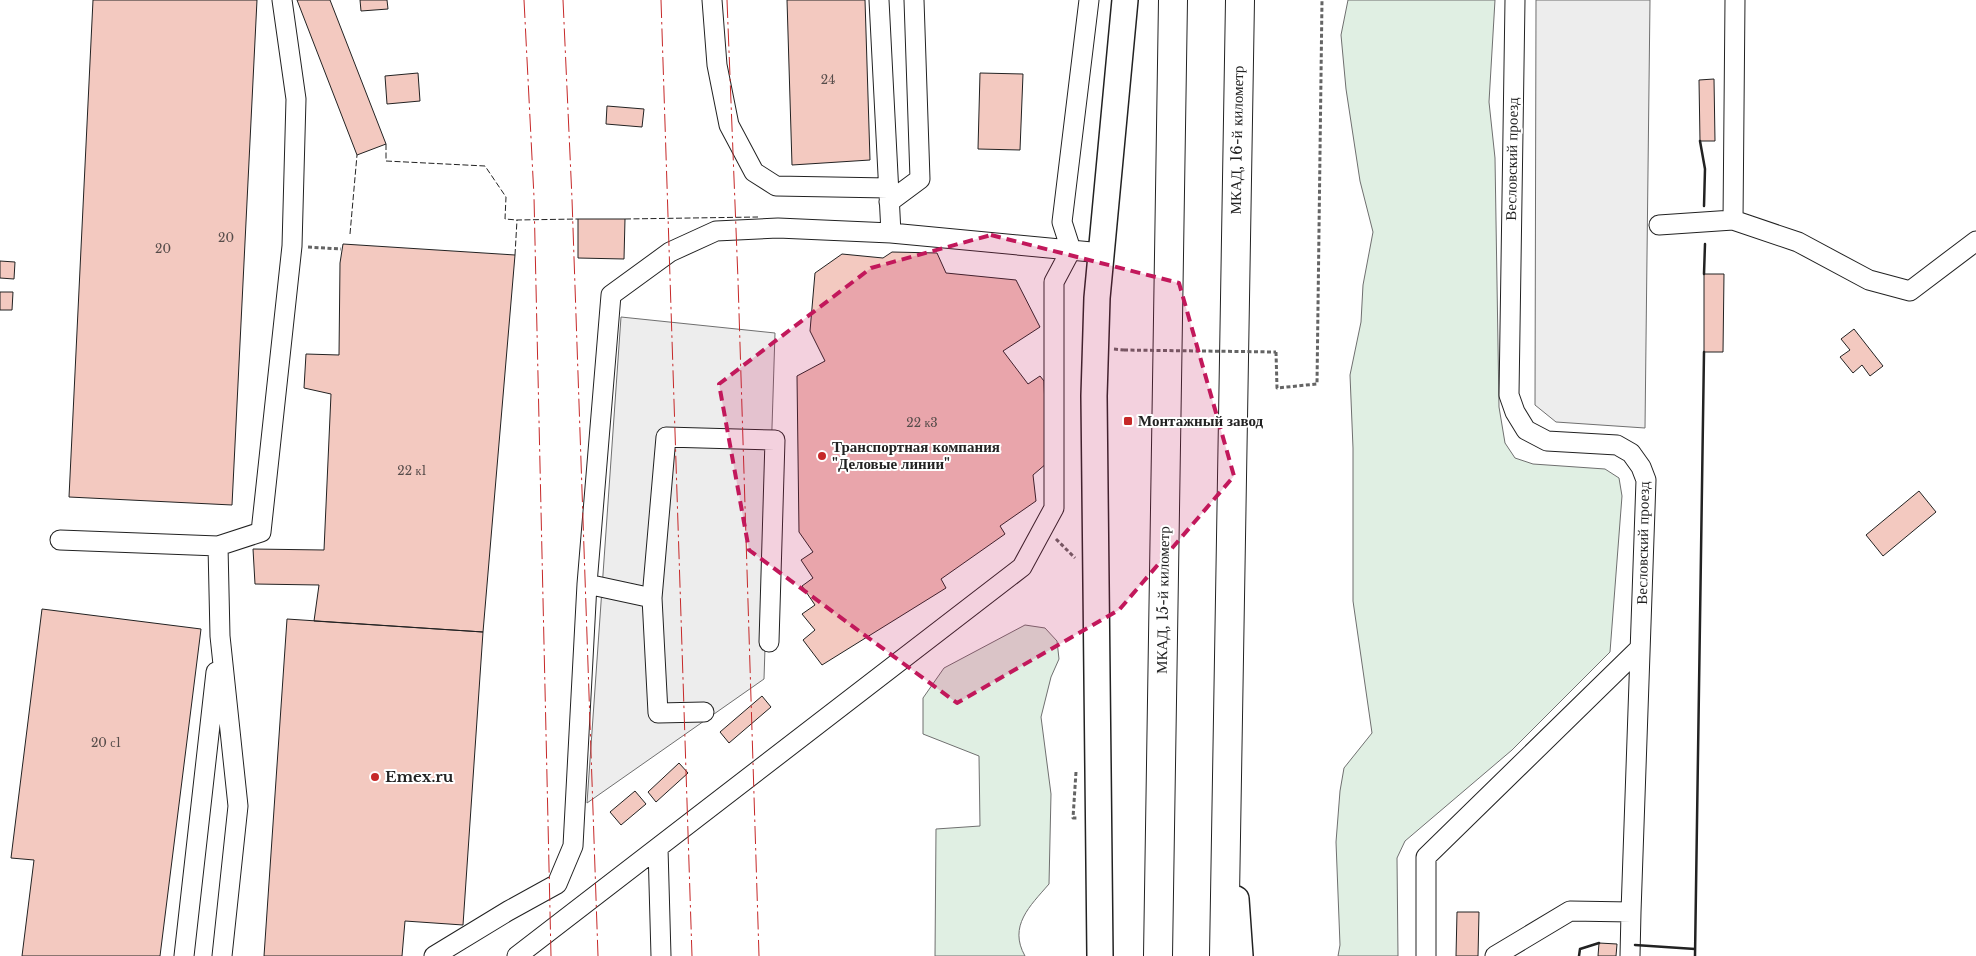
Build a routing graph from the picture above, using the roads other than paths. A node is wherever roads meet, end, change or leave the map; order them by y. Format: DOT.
graph roads {
  1 [pos="282,0"];
  2 [pos="712,0"];
  3 [pos="879,0"];
  4 [pos="914,0"];
  5 [pos="1089,0"];
  6 [pos="1126,0"];
  7 [pos="1173,0"];
  8 [pos="1240,0"];
  9 [pos="1515,0"];
  10 [pos="1735,0"];
  11 [pos="888,195"];
  12 [pos="1733,220"];
  13 [pos="1659,225"];
  14 [pos="891,233"];
  15 [pos="1976,242"];
  16 [pos="1071,250"];
  17 [pos="1102,253"];
  18 [pos="60,540"];
  19 [pos="218,546"];
  20 [pos="587,584"];
  21 [pos="652,598"];
  22 [pos="220,636"];
  23 [pos="770,642"];
  24 [pos="1640,648"];
  25 [pos="704,712"];
  26 [pos="1227,778"];
  27 [pos="658,848"];
  28 [pos="1631,912"];
  29 [pos="184,956"];
  30 [pos="222,956"];
  31 [pos="434,956"];
  32 [pos="517,956"];
  33 [pos="661,956"];
  34 [pos="1100,956"];
  35 [pos="1158,956"];
  36 [pos="1224,956"];
  37 [pos="1240,956"];
  38 [pos="1426,956"];
  39 [pos="1495,956"];
  40 [pos="1630,956"];
  1 -- 19 [label="street"];
  2 -- 11 [label="street"];
  3 -- 11 [label="street"];
  4 -- 11 [label="street"];
  5 -- 16 [label="street"];
  6 -- 17 [label="main road"];
  7 -- 35 [label="highway, МКАД, 15-й километр"];
  8 -- 26 [label="highway, МКАД, 16-й километр"];
  9 -- 24 [label="street, Весловский проезд"];
  10 -- 12 [label="street"];
  11 -- 14 [label="street"];
  12 -- 13 [label="street"];
  12 -- 15 [label="street"];
  14 -- 16 [label="street"];
  14 -- 20 [label="street"];
  16 -- 17 [label="street"];
  16 -- 27 [label="street"];
  17 -- 34 [label="main road"];
  18 -- 19 [label="street"];
  19 -- 22 [label="street"];
  20 -- 21 [label="street"];
  20 -- 31 [label="street"];
  21 -- 23 [label="street"];
  21 -- 25 [label="street"];
  22 -- 29 [label="street"];
  22 -- 30 [label="street"];
  24 -- 28 [label="street, Весловский проезд"];
  24 -- 38 [label="street"];
  26 -- 36 [label="highway"];
  26 -- 37 [label="main road"];
  27 -- 32 [label="street"];
  27 -- 33 [label="street"];
  28 -- 39 [label="street"];
  28 -- 40 [label="street, Весловский проезд"];
}
